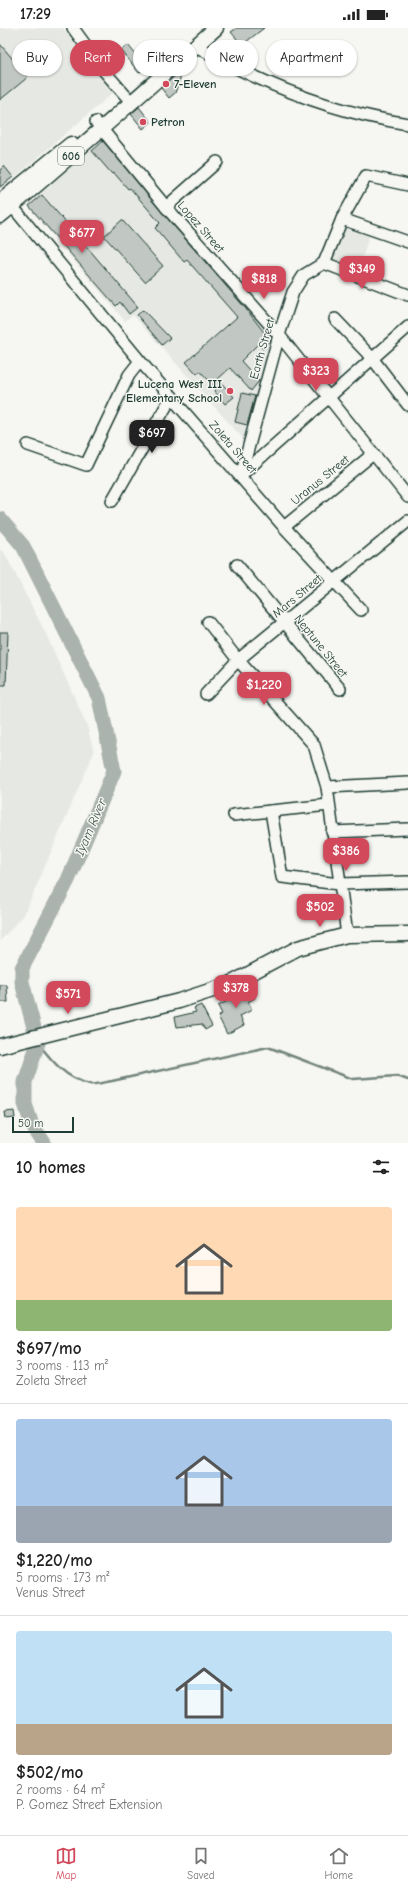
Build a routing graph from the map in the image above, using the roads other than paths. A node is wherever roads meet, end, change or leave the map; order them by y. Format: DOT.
graph roads {
  1 [pos="73,28"];
  2 [pos="216,28"];
  3 [pos="197,45"];
  4 [pos="197,47"];
  5 [pos="159,76"];
  6 [pos="133,97"];
  7 [pos="408,124"];
  8 [pos="99,126"];
  9 [pos="217,162"];
  10 [pos="408,185"];
  11 [pos="6,204"];
  12 [pos="166,207"];
  13 [pos="0,216"];
  14 [pos="342,219"];
  15 [pos="408,242"];
  16 [pos="324,263"];
  17 [pos="408,295"];
  18 [pos="335,319"];
  19 [pos="408,327"];
  20 [pos="279,335"];
  21 [pos="372,358"];
  22 [pos="140,361"];
  23 [pos="172,396"];
  24 [pos="328,397"];
  25 [pos="408,406"];
  26 [pos="28,445"];
  27 [pos="373,454"];
  28 [pos="241,475"];
  29 [pos="408,497"];
  30 [pos="112,501"];
  31 [pos="408,521"];
  32 [pos="284,527"];
  33 [pos="237,565"];
  34 [pos="334,582"];
  35 [pos="361,610"];
  36 [pos="208,622"];
  37 [pos="286,623"];
  38 [pos="238,660"];
  39 [pos="340,689"];
  40 [pos="206,694"];
  41 [pos="408,783"];
  42 [pos="327,787"];
  43 [pos="329,805"];
  44 [pos="271,811"];
  45 [pos="234,815"];
  46 [pos="408,828"];
  47 [pos="332,832"];
  48 [pos="408,882"];
  49 [pos="339,884"];
  50 [pos="408,934"];
  51 [pos="347,936"];
  52 [pos="0,1046"];
  1 -- 6 [label="street"];
  2 -- 3 [label="main road, 606"];
  4 -- 7 [label="street"];
  5 -- 6 [label="main road, 606"];
  6 -- 8 [label="main road, 606"];
  8 -- 11 [label="main road, 606"];
  8 -- 12 [label="street, Lopez Street"];
  9 -- 12 [label="street"];
  10 -- 14 [label="street"];
  11 -- 13 [label="main road, 606"];
  11 -- 22 [label="street, Zoleta Street"];
  12 -- 20 [label="street, Lopez Street"];
  14 -- 15 [label="street"];
  14 -- 16 [label="street"];
  16 -- 17 [label="street"];
  16 -- 20 [label="street, Earth Street"];
  18 -- 21 [label="street"];
  19 -- 21 [label="street"];
  20 -- 24 [label="street, Lopez Street"];
  20 -- 28 [label="street, Earth Street"];
  21 -- 24 [label="street"];
  21 -- 25 [label="street"];
  22 -- 23 [label="street, Zoleta Street"];
  22 -- 26 [label="street"];
  23 -- 28 [label="street, Zoleta Street"];
  23 -- 30 [label="street"];
  24 -- 27 [label="street, Lopez Street"];
  24 -- 28 [label="street"];
  27 -- 29 [label="street, Lopez Street"];
  27 -- 32 [label="street, Uranus Street"];
  28 -- 32 [label="street, Zoleta Street"];
  31 -- 34 [label="street, Mars Street"];
  32 -- 34 [label="street, Zoleta Street"];
  33 -- 37 [label="street, Neptune Street"];
  34 -- 35 [label="street, Zoleta Street"];
  34 -- 37 [label="street, Mars Street"];
  36 -- 38 [label="street"];
  37 -- 38 [label="street, Mars Street"];
  37 -- 39 [label="street, Neptune Street"];
  38 -- 40 [label="street, Mars Street"];
  38 -- 42 [label="street"];
  41 -- 42 [label="street"];
  42 -- 43 [label="street"];
  43 -- 44 [label="street"];
  43 -- 47 [label="street"];
  44 -- 45 [label="street"];
  44 -- 49 [label="street"];
  46 -- 47 [label="street"];
  47 -- 49 [label="street"];
  48 -- 49 [label="street"];
  49 -- 51 [label="street"];
  50 -- 51 [label="main road"];
  51 -- 52 [label="main road"];
}
